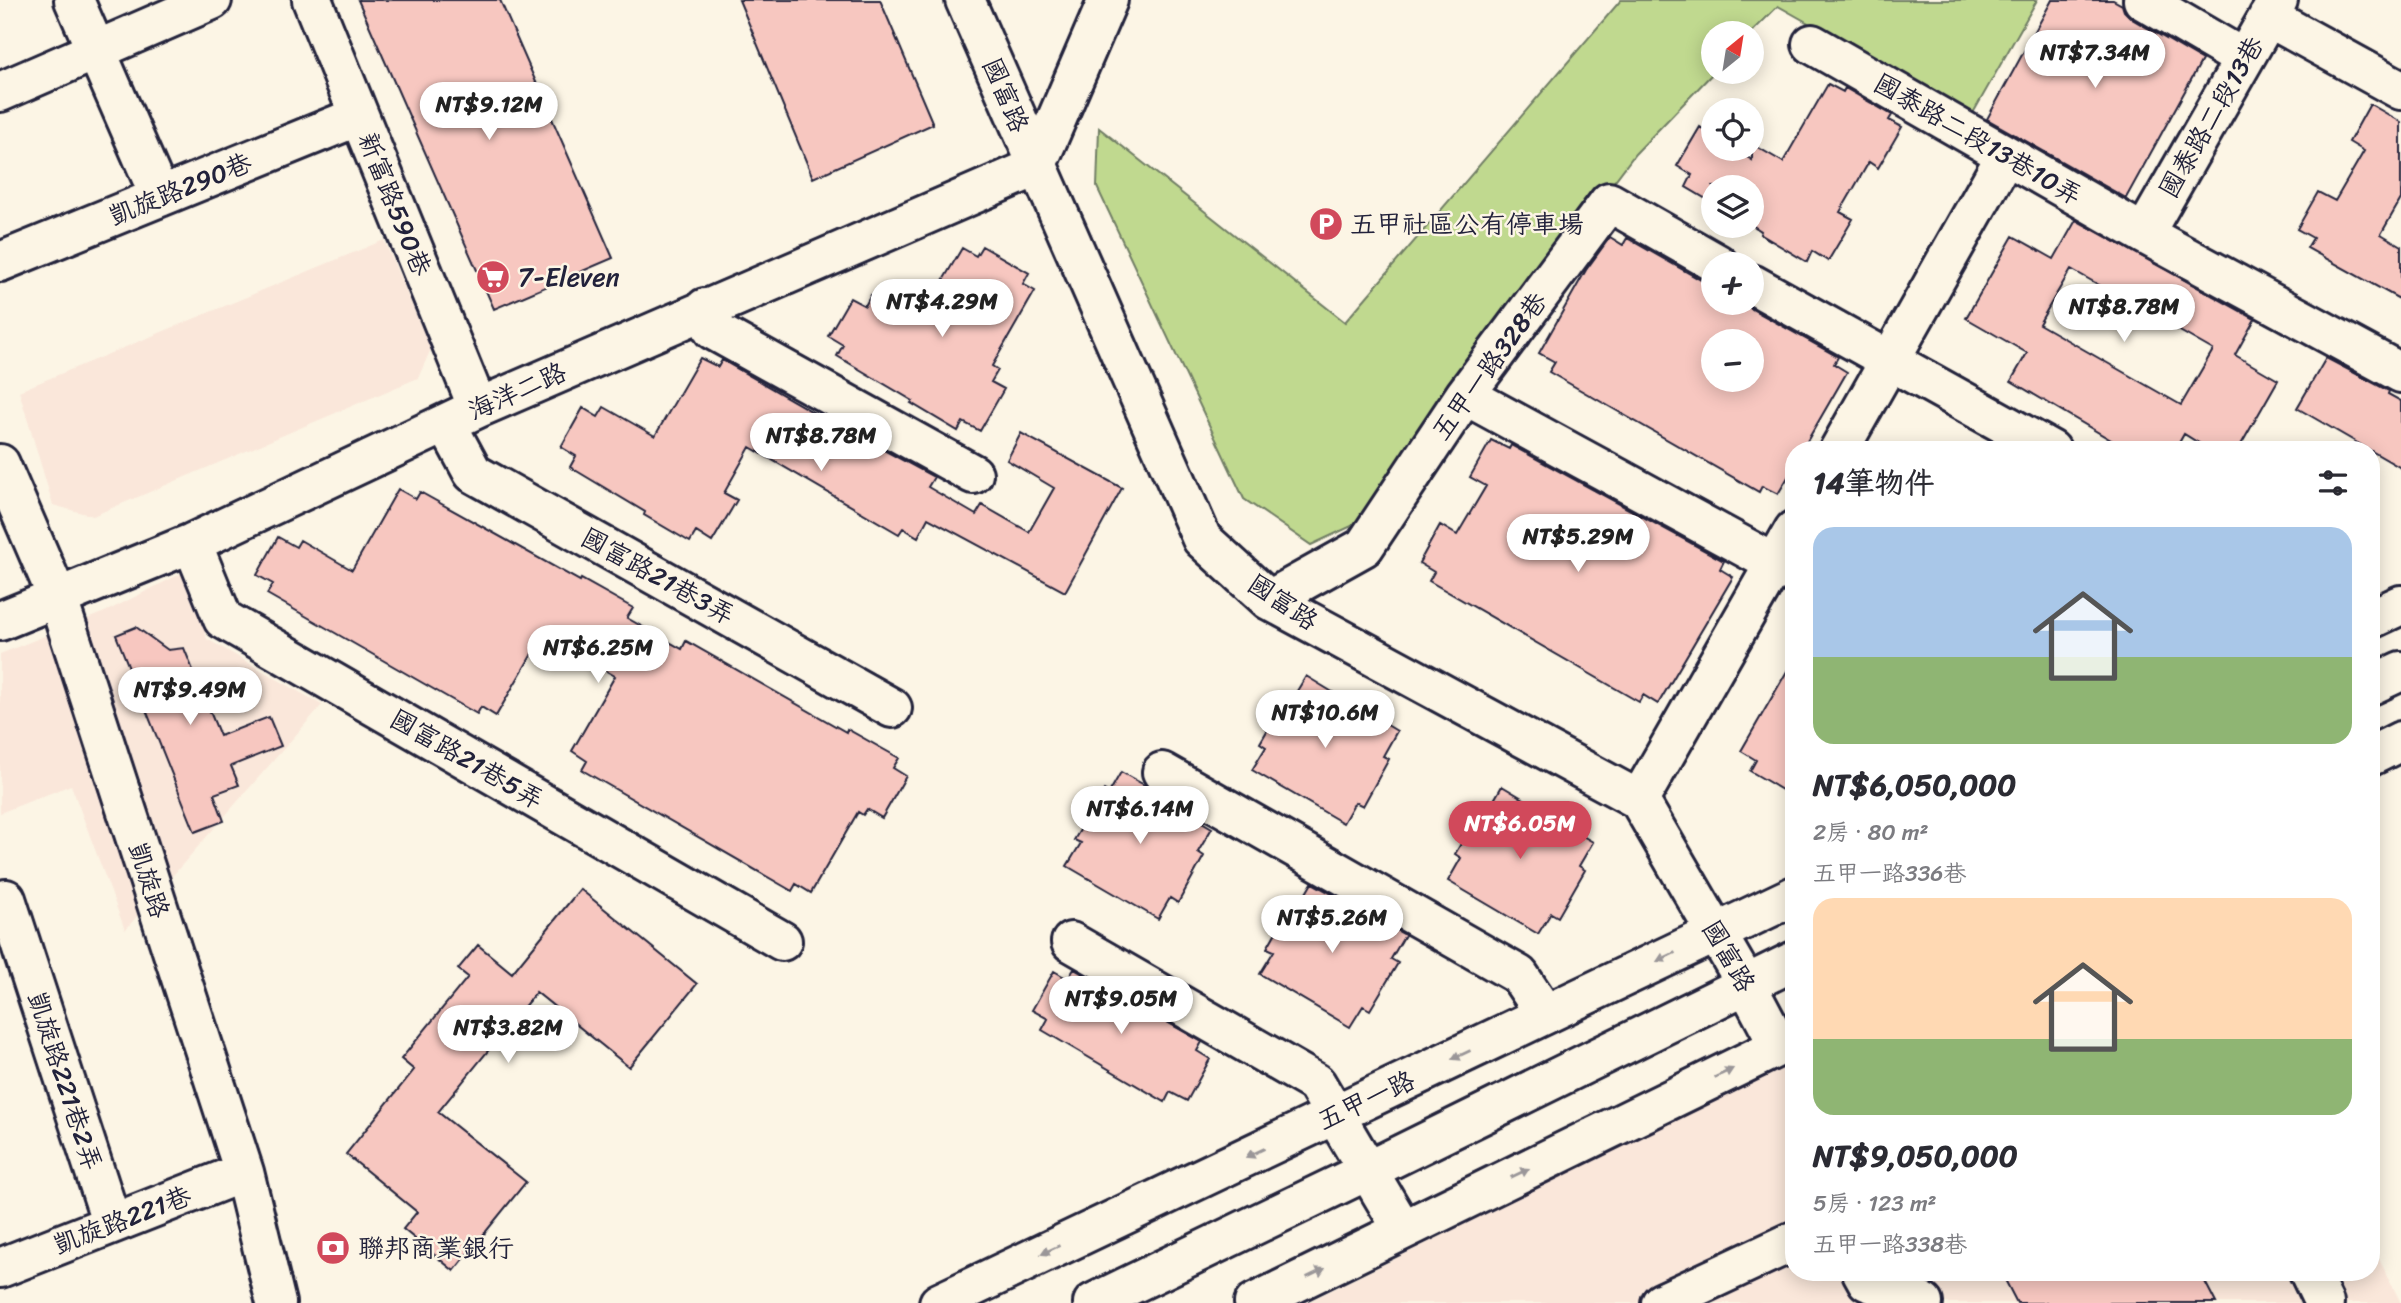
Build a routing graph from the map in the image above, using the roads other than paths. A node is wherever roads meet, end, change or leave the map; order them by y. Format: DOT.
graph roads {
  1 [pos="74,0"];
  2 [pos="212,0"];
  3 [pos="312,0"];
  4 [pos="965,0"];
  5 [pos="1108,0"];
  6 [pos="2143,0"];
  7 [pos="2273,8"];
  8 [pos="1812,44"];
  9 [pos="96,50"];
  10 [pos="2244,59"];
  11 [pos="2401,90"];
  12 [pos="0,92"];
  13 [pos="359,116"];
  14 [pos="2006,155"];
  15 [pos="1037,167"];
  16 [pos="160,197"];
  17 [pos="2144,234"];
  18 [pos="1701,254"];
  19 [pos="0,262"];
  20 [pos="1764,291"];
  21 [pos="705,308"];
  22 [pos="1889,362"];
  23 [pos="2401,373"];
  24 [pos="1465,395"];
  25 [pos="462,415"];
  26 [pos="1844,441"];
  27 [pos="2034,441"];
  28 [pos="0,464"];
  29 [pos="972,474"];
  30 [pos="192,543"];
  31 [pos="1784,569"];
  32 [pos="57,596"];
  33 [pos="1269,600"];
  34 [pos="2401,605"];
  35 [pos="2380,615"];
  36 [pos="0,621"];
  37 [pos="2401,670"];
  38 [pos="2380,680"];
  39 [pos="892,708"];
  40 [pos="2401,741"];
  41 [pos="2380,752"];
  42 [pos="1162,772"];
  43 [pos="1639,800"];
  44 [pos="6,898"];
  45 [pos="1785,900"];
  46 [pos="1715,933"];
  47 [pos="782,941"];
  48 [pos="1071,942"];
  49 [pos="1785,965"];
  50 [pos="1746,984"];
  51 [pos="1545,1014"];
  52 [pos="1785,1042"];
  53 [pos="1785,1043"];
  54 [pos="1334,1115"];
  55 [pos="1367,1171"];
  56 [pos="244,1172"];
  57 [pos="112,1224"];
  58 [pos="1402,1230"];
  59 [pos="1785,1245"];
  60 [pos="0,1268"];
  61 [pos="2313,1281"];
  62 [pos="1862,1285"];
  63 [pos="276,1303"];
  64 [pos="939,1303"];
  65 [pos="1093,1303"];
  66 [pos="1254,1303"];
  67 [pos="1661,1303"];
  68 [pos="1923,1303"];
  69 [pos="2324,1303"];
  1 -- 9 [label="street"];
  2 -- 9 [label="street"];
  3 -- 13 [label="street, 新富路590巷"];
  4 -- 15 [label="street, 國富路"];
  5 -- 15 [label="street"];
  6 -- 10 [label="street"];
  7 -- 10 [label="street, 國泰路二段13巷"];
  7 -- 11 [label="street"];
  8 -- 14 [label="street, 國泰路二段13巷10弄"];
  9 -- 12 [label="street"];
  9 -- 16 [label="street"];
  10 -- 17 [label="street, 國泰路二段13巷"];
  13 -- 16 [label="street, 凱旋路290巷"];
  13 -- 25 [label="street, 新富路590巷"];
  14 -- 17 [label="street, 國泰路二段13巷10弄"];
  14 -- 22 [label="street"];
  15 -- 21 [label="street, 海洋二路"];
  15 -- 33 [label="street, 國富路"];
  16 -- 19 [label="street, 凱旋路290巷"];
  17 -- 23 [label="street, 國泰路二段13巷10弄"];
  18 -- 24 [label="street, 五甲一路328巷"];
  20 -- 22 [label="street"];
  21 -- 25 [label="street, 海洋二路"];
  21 -- 29 [label="street"];
  22 -- 26 [label="street"];
  22 -- 27 [label="street"];
  24 -- 31 [label="street"];
  24 -- 33 [label="street, 五甲一路328巷"];
  25 -- 30 [label="street, 海洋二路"];
  25 -- 39 [label="street, 國富路21巷3弄"];
  28 -- 32 [label="street, 凱旋路"];
  30 -- 32 [label="street, 海洋二路"];
  30 -- 47 [label="street, 國富路21巷5弄"];
  31 -- 43 [label="street"];
  32 -- 36 [label="street, 海洋二路"];
  32 -- 56 [label="street, 凱旋路"];
  33 -- 43 [label="street, 國富路"];
  34 -- 35 [label="street"];
  37 -- 38 [label="street"];
  40 -- 41 [label="street"];
  42 -- 51 [label="street"];
  43 -- 46 [label="street, 國富路"];
  44 -- 57 [label="street, 凱旋路221巷2弄"];
  45 -- 46 [label="street, 五甲一路"];
  46 -- 50 [label="street, 國富路"];
  46 -- 51 [label="street, 五甲一路, one-way"];
  48 -- 54 [label="street"];
  49 -- 50 [label="street"];
  50 -- 52 [label="street, 國富路"];
  50 -- 55 [label="street"];
  51 -- 54 [label="street, 五甲一路, one-way"];
  58 -- 53 [label="street, one-way"];
  54 -- 55 [label="street"];
  54 -- 64 [label="street, 五甲一路, one-way"];
  55 -- 58 [label="street"];
  55 -- 65 [label="street"];
  56 -- 57 [label="street, 凱旋路221巷"];
  56 -- 63 [label="street, 凱旋路"];
  57 -- 60 [label="street, 凱旋路221巷"];
  66 -- 58 [label="street, one-way"];
  59 -- 67 [label="street"];
  61 -- 69 [label="street"];
  62 -- 68 [label="street"];
}
